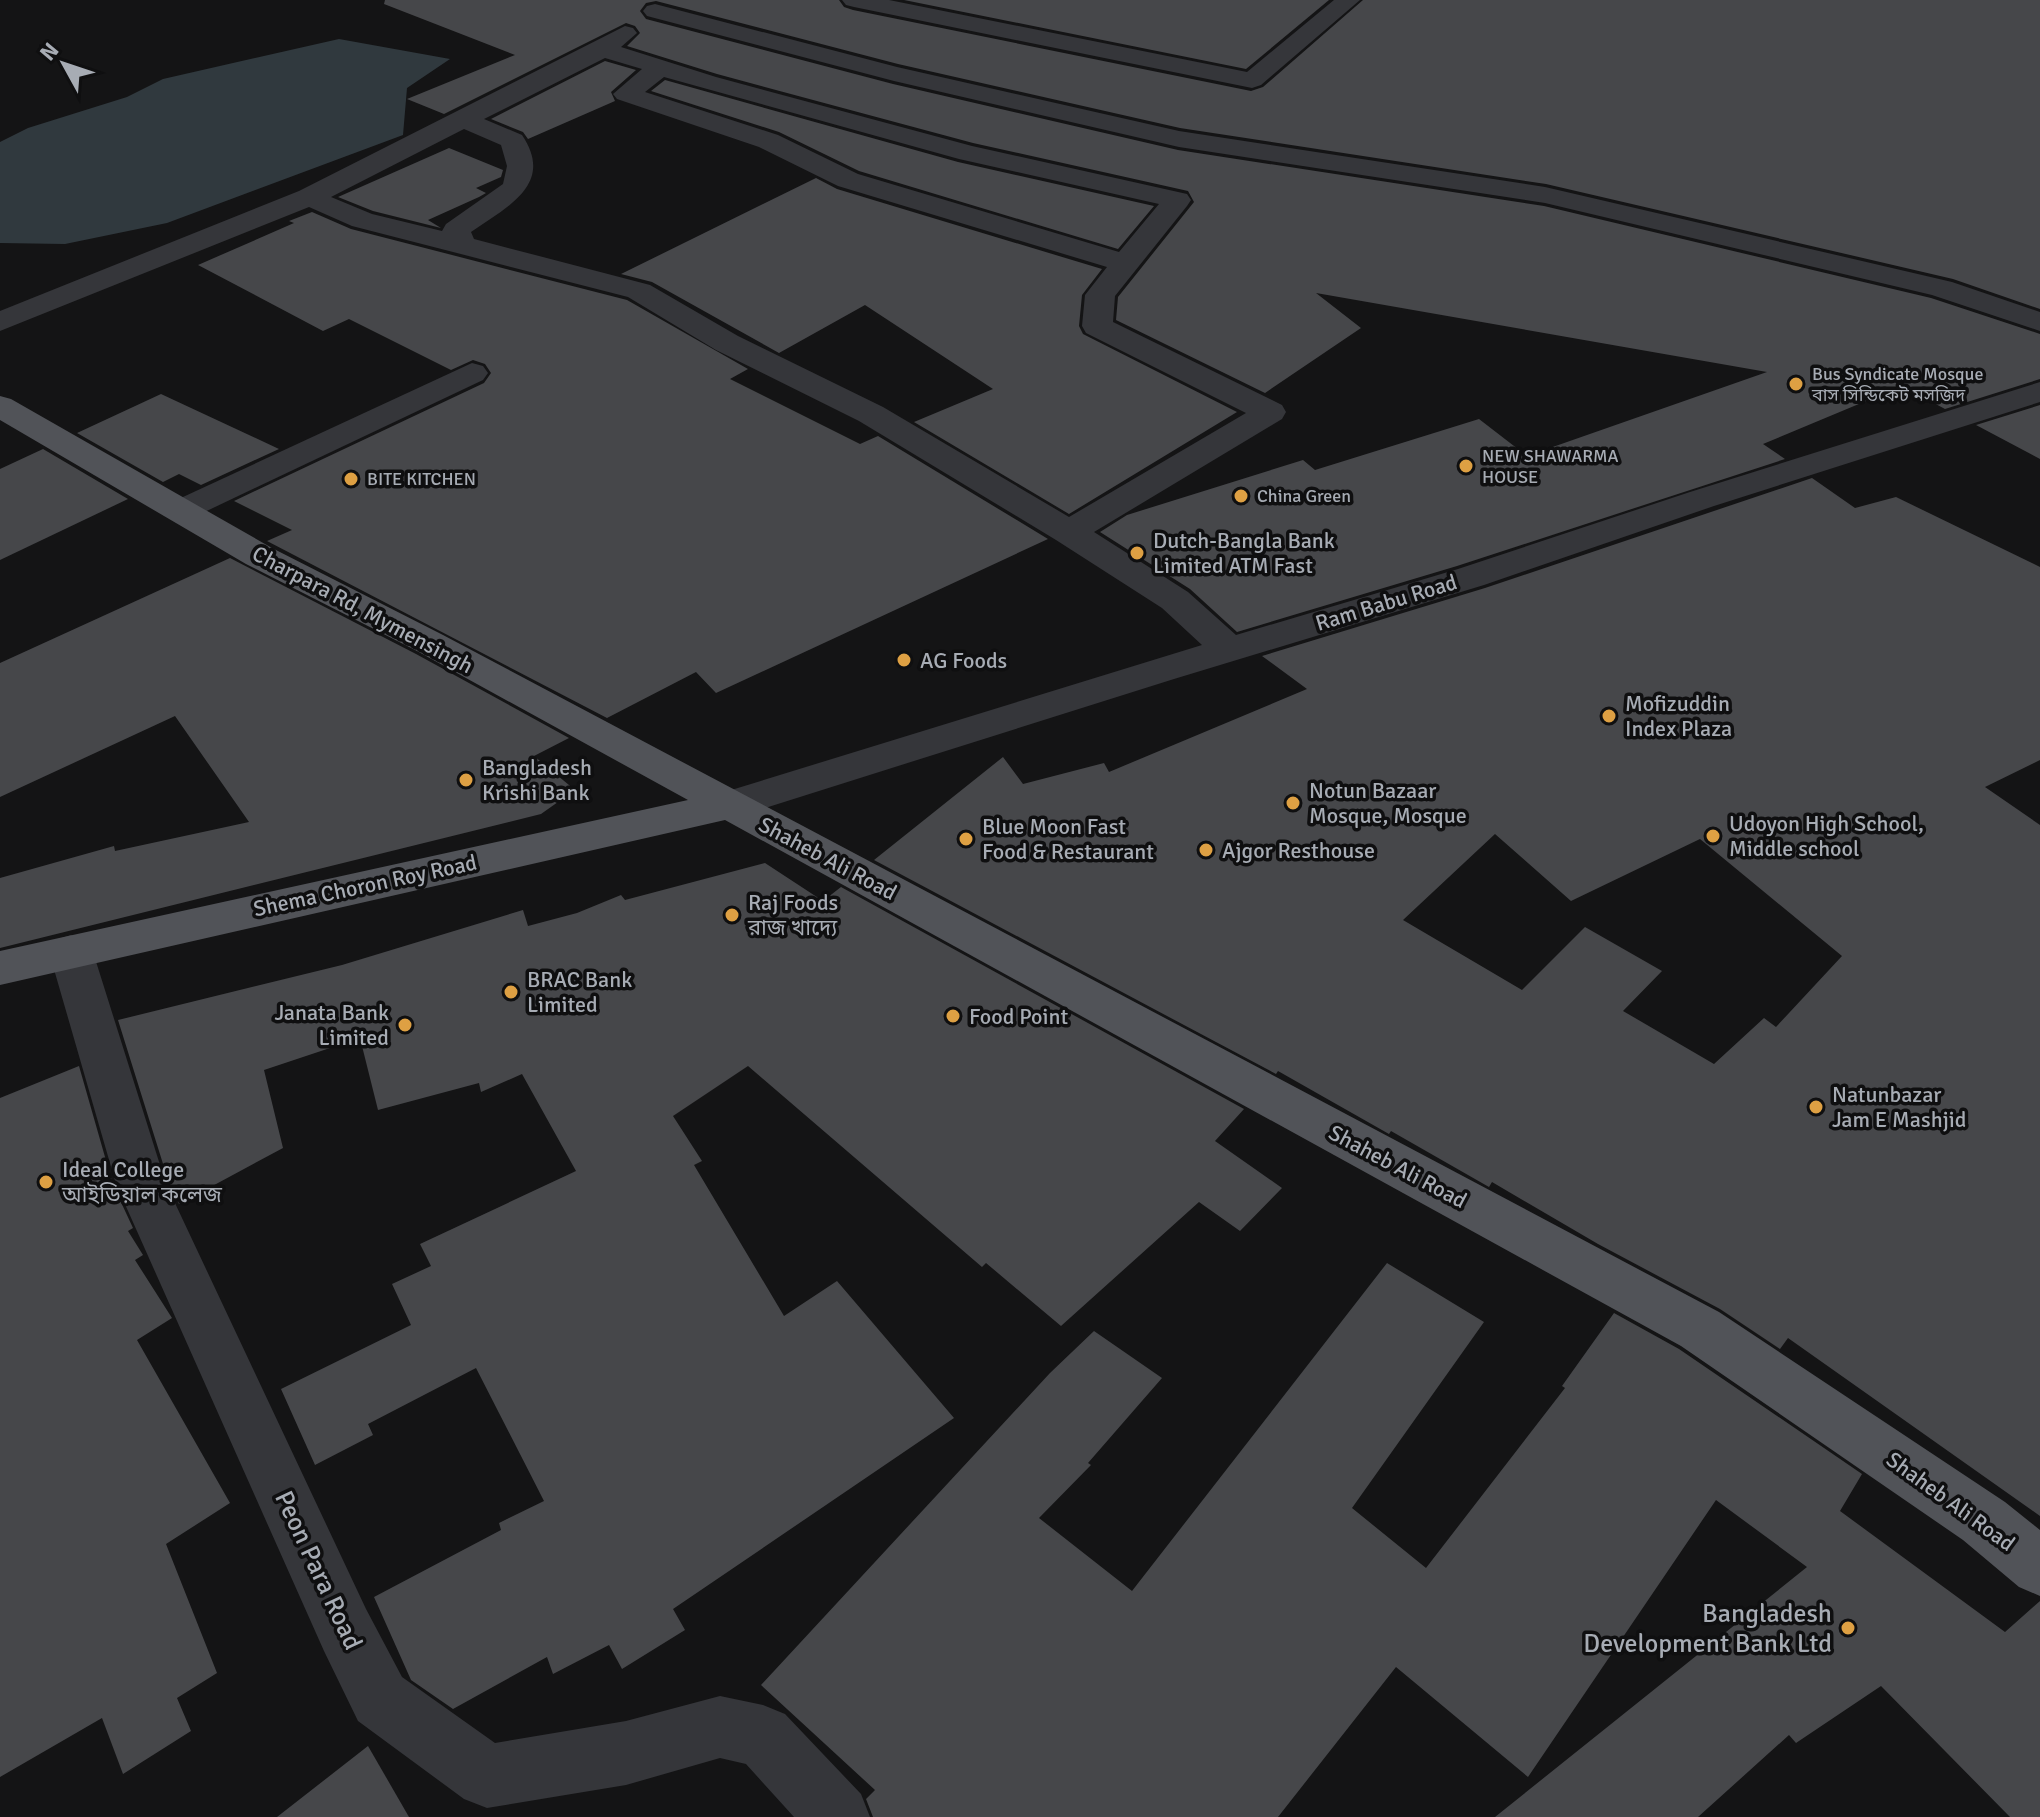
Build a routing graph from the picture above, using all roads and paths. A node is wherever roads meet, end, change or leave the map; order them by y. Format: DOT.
graph roads {
  1 [pos="854,0"];
  2 [pos="1348,0"];
  3 [pos="665,5"];
  4 [pos="603,49"];
  5 [pos="660,68"];
  6 [pos="464,120"];
  7 [pos="309,197"];
  8 [pos="462,245"];
  9 [pos="1124,263"];
  10 [pos="0,322"];
  11 [pos="2040,322"];
  12 [pos="472,373"];
  13 [pos="2040,392"];
  14 [pos="0,406"];
  15 [pos="182,510"];
  16 [pos="1069,532"];
  17 [pos="1229,649"];
  18 [pos="730,805"];
  19 [pos="71,952"];
  20 [pos="0,968"];
  21 [pos="2040,1567"];
  22 [pos="838,1817"];
  1 -- 2 [label="street"];
  3 -- 4 [label="street"];
  3 -- 11 [label="street"];
  4 -- 5 [label="street"];
  4 -- 6 [label="street"];
  5 -- 9 [label="street"];
  5 -- 9 [label="street"];
  6 -- 7 [label="street"];
  6 -- 8 [label="street"];
  7 -- 8 [label="street"];
  7 -- 10 [label="street"];
  8 -- 16 [label="street"];
  9 -- 16 [label="street"];
  12 -- 15 [label="street"];
  13 -- 17 [label="street, Ram Babu Road"];
  14 -- 15 [label="main road, Charpara Rd, Mymensingh"];
  15 -- 18 [label="main road, Charpara Rd, Mymensingh"];
  16 -- 17 [label="street"];
  17 -- 18 [label="street, Ram Babu Road"];
  18 -- 19 [label="main road, Shema Choron Roy Road"];
  18 -- 21 [label="main road, Shaheb Ali Road"];
  19 -- 20 [label="main road, Shema Choron Roy Road"];
  19 -- 22 [label="street, Peon Para Road"];
}
